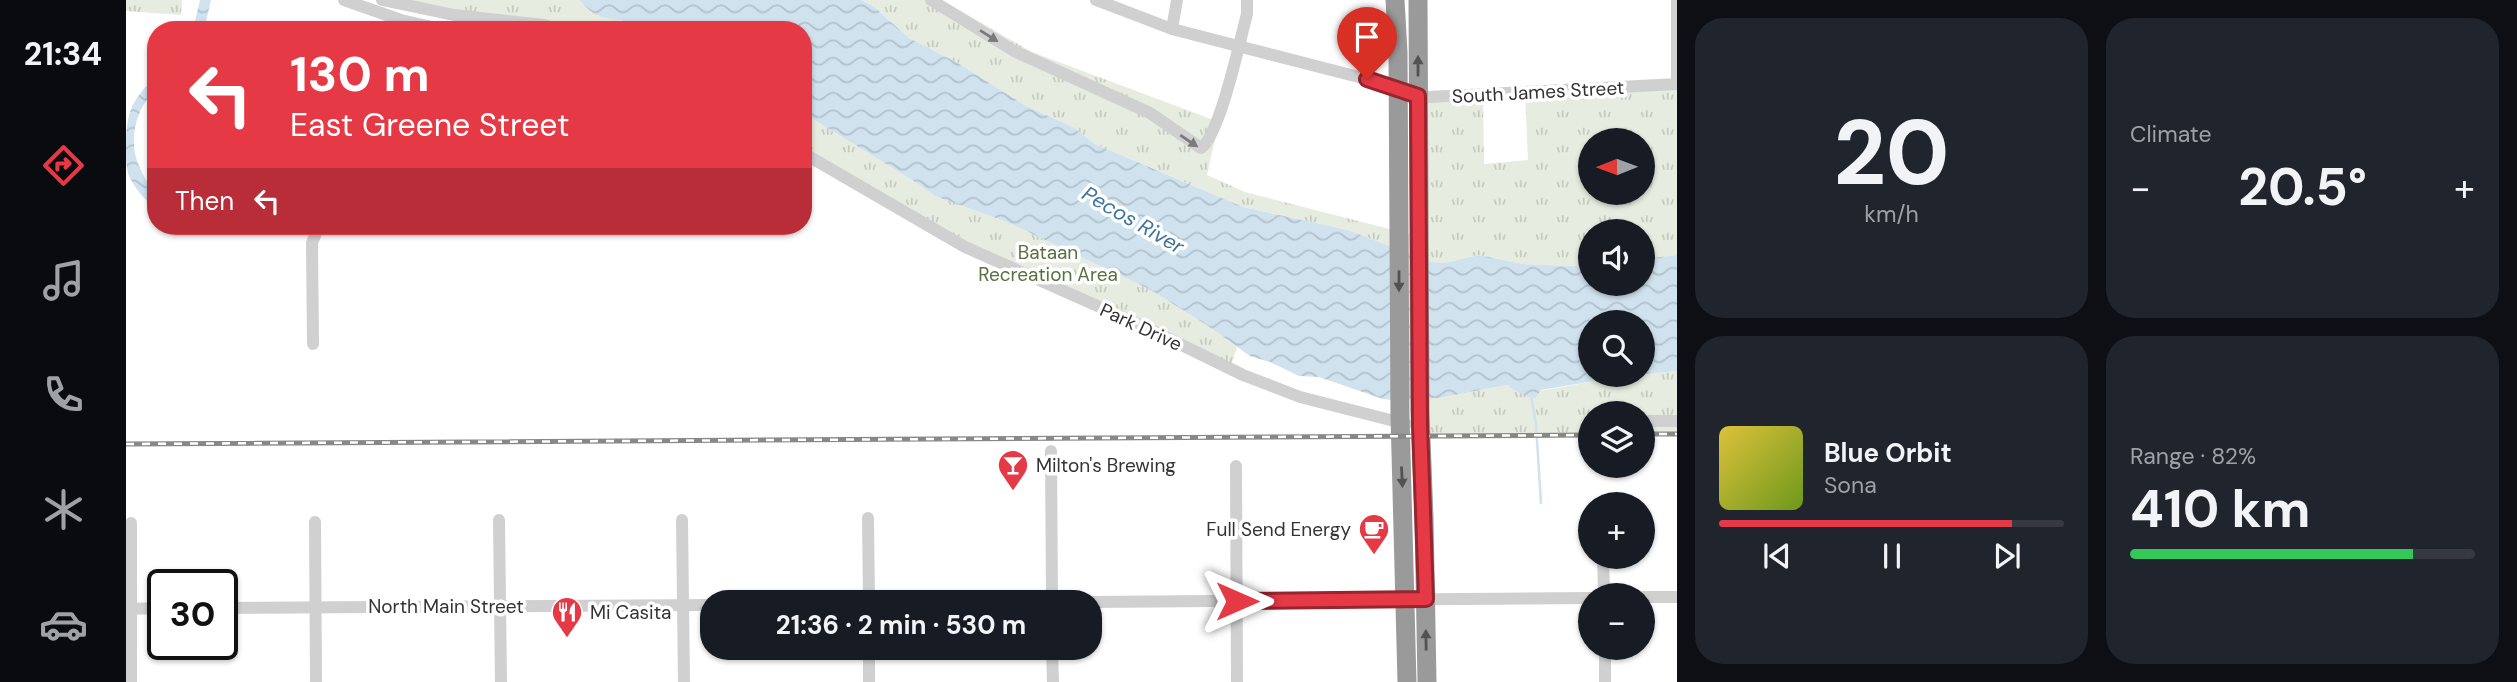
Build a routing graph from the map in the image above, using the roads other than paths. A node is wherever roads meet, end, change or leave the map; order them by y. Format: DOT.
graph roads {
  1 [pos="344,0"];
  2 [pos="382,0"];
  3 [pos="931,0"];
  4 [pos="1096,0"];
  5 [pos="1177,0"];
  6 [pos="1247,0"];
  7 [pos="1395,0"];
  8 [pos="1418,0"];
  9 [pos="1677,0"];
  10 [pos="454,16"];
  11 [pos="406,21"];
  12 [pos="452,21"];
  13 [pos="504,21"];
  14 [pos="1172,29"];
  15 [pos="1238,47"];
  16 [pos="1677,84"];
  17 [pos="1398,89"];
  18 [pos="1418,96"];
  19 [pos="812,158"];
  20 [pos="1408,212"];
  21 [pos="315,235"];
  22 [pos="313,344"];
  23 [pos="1400,416"];
  24 [pos="1655,421"];
  25 [pos="1677,421"];
  26 [pos="1420,427"];
  27 [pos="1051,450"];
  28 [pos="1236,467"];
  29 [pos="868,518"];
  30 [pos="499,520"];
  31 [pos="682,520"];
  32 [pos="315,522"];
  33 [pos="131,523"];
  34 [pos="869,590"];
  35 [pos="1052,590"];
  36 [pos="1655,597"];
  37 [pos="1677,597"];
  38 [pos="1578,598"];
  39 [pos="1416,599"];
  40 [pos="1237,601"];
  41 [pos="1102,602"];
  42 [pos="500,605"];
  43 [pos="683,605"];
  44 [pos="700,605"];
  45 [pos="315,607"];
  46 [pos="129,608"];
  47 [pos="147,608"];
  48 [pos="238,608"];
  49 [pos="869,660"];
  50 [pos="1052,660"];
  51 [pos="1605,660"];
  52 [pos="131,682"];
  53 [pos="316,682"];
  54 [pos="500,682"];
  55 [pos="684,682"];
  56 [pos="869,682"];
  57 [pos="1053,682"];
  58 [pos="1237,682"];
  59 [pos="1407,682"];
  60 [pos="1427,682"];
  61 [pos="1605,682"];
  1 -- 11 [label="street"];
  2 -- 10 [label="street"];
  3 -- 15 [label="street, one-way"];
  4 -- 14 [label="street, South James Street"];
  5 -- 14 [label="street"];
  6 -- 15 [label="street"];
  7 -- 17 [label="highway"];
  18 -- 8 [label="highway, one-way"];
  9 -- 16 [label="street"];
  10 -- 12 [label="street"];
  10 -- 13 [label="street"];
  14 -- 15 [label="street, South James Street"];
  15 -- 17 [label="street, South James Street"];
  16 -- 18 [label="street, South James Street"];
  17 -- 18 [label="street, South James Street"];
  17 -- 20 [label="highway"];
  18 -- 20 [label="highway"];
  19 -- 23 [label="street, Park Drive"];
  20 -- 23 [label="highway, one-way"];
  20 -- 26 [label="highway"];
  21 -- 22 [label="street"];
  23 -- 26 [label="street, Park Drive"];
  23 -- 39 [label="highway, one-way"];
  24 -- 25 [label="street"];
  26 -- 39 [label="highway"];
  27 -- 35 [label="street"];
  28 -- 40 [label="street"];
  29 -- 34 [label="street"];
  30 -- 42 [label="street"];
  31 -- 43 [label="street"];
  32 -- 45 [label="street"];
  33 -- 46 [label="street"];
  36 -- 37 [label="street"];
  38 -- 39 [label="street"];
  39 -- 40 [label="street"];
  39 -- 59 [label="highway"];
  60 -- 39 [label="highway, one-way"];
  40 -- 41 [label="street"];
  40 -- 58 [label="street"];
  42 -- 43 [label="street, North Main Street"];
  42 -- 45 [label="street, North Main Street"];
  42 -- 54 [label="street"];
  43 -- 44 [label="street, North Main Street"];
  43 -- 55 [label="street"];
  45 -- 48 [label="street, North Main Street"];
  45 -- 53 [label="street"];
  46 -- 47 [label="street"];
  46 -- 52 [label="street"];
  49 -- 56 [label="street"];
  50 -- 57 [label="street"];
  51 -- 61 [label="street"];
}
